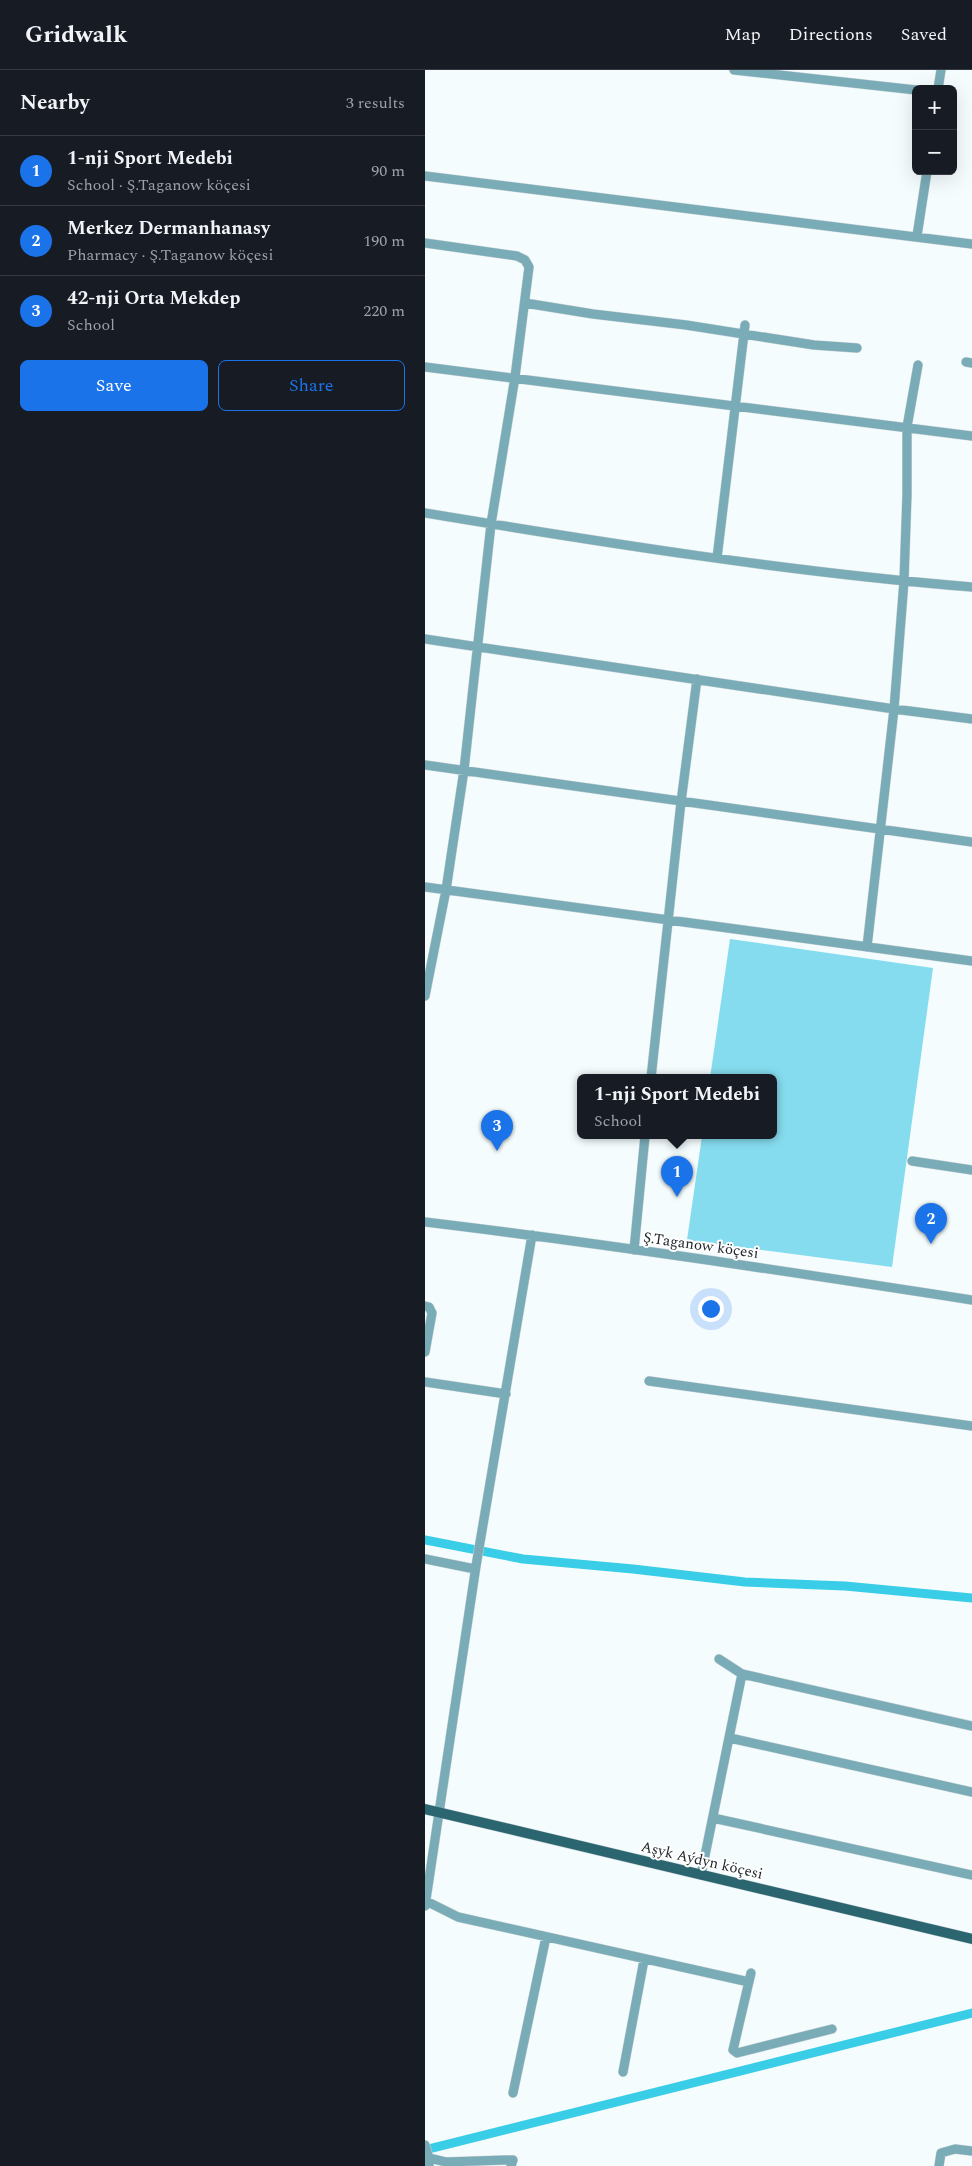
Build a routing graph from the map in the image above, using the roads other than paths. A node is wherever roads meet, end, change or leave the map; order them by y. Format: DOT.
graph roads {
  1 [pos="734,70"];
  2 [pos="941,70"];
  3 [pos="939,85"];
  4 [pos="912,90"];
  5 [pos="926,175"];
  6 [pos="425,176"];
  7 [pos="917,236"];
  8 [pos="425,242"];
  9 [pos="972,244"];
  10 [pos="525,303"];
  11 [pos="745,325"];
  12 [pos="744,335"];
  13 [pos="857,348"];
  14 [pos="918,365"];
  15 [pos="425,367"];
  16 [pos="515,377"];
  17 [pos="735,406"];
  18 [pos="907,427"];
  19 [pos="972,436"];
  20 [pos="425,513"];
  21 [pos="491,524"];
  22 [pos="717,558"];
  23 [pos="904,581"];
  24 [pos="972,587"];
  25 [pos="425,639"];
  26 [pos="479,647"];
  27 [pos="697,679"];
  28 [pos="894,709"];
  29 [pos="972,719"];
  30 [pos="425,764"];
  31 [pos="465,770"];
  32 [pos="681,802"];
  33 [pos="881,829"];
  34 [pos="972,842"];
  35 [pos="425,887"];
  36 [pos="446,890"];
  37 [pos="669,922"];
  38 [pos="867,947"];
  39 [pos="972,961"];
  40 [pos="425,996"];
  41 [pos="651,1074"];
  42 [pos="645,1139"];
  43 [pos="912,1161"];
  44 [pos="972,1170"];
  45 [pos="425,1222"];
  46 [pos="532,1235"];
  47 [pos="634,1250"];
  48 [pos="972,1300"];
  49 [pos="425,1306"];
  50 [pos="425,1352"];
  51 [pos="649,1381"];
  52 [pos="425,1382"];
  53 [pos="506,1394"];
  54 [pos="972,1426"];
  55 [pos="425,1559"];
  56 [pos="476,1568"];
  57 [pos="719,1659"];
  58 [pos="742,1674"];
  59 [pos="972,1726"];
  60 [pos="730,1738"];
  61 [pos="972,1792"];
  62 [pos="425,1809"];
  63 [pos="439,1812"];
  64 [pos="713,1818"];
  65 [pos="701,1875"];
  66 [pos="972,1875"];
  67 [pos="425,1904"];
  68 [pos="546,1937"];
  69 [pos="972,1939"];
  70 [pos="644,1960"];
  71 [pos="751,1972"];
  72 [pos="749,1982"];
  73 [pos="832,2029"];
  74 [pos="623,2072"];
  75 [pos="513,2093"];
  76 [pos="425,2145"];
  77 [pos="972,2151"];
  78 [pos="428,2161"];
  79 [pos="445,2164"];
  80 [pos="511,2166"];
  81 [pos="939,2166"];
  1 -- 4 [label="street"];
  2 -- 3 [label="street"];
  5 -- 7 [label="street"];
  6 -- 7 [label="street"];
  7 -- 9 [label="street"];
  8 -- 10 [label="street"];
  10 -- 12 [label="street"];
  10 -- 16 [label="street"];
  11 -- 12 [label="street"];
  12 -- 13 [label="street"];
  12 -- 17 [label="street"];
  14 -- 18 [label="street"];
  15 -- 16 [label="street"];
  16 -- 17 [label="street"];
  16 -- 21 [label="street"];
  17 -- 18 [label="street"];
  17 -- 22 [label="street"];
  18 -- 19 [label="street"];
  18 -- 23 [label="street"];
  20 -- 21 [label="street"];
  21 -- 22 [label="street"];
  21 -- 26 [label="street"];
  22 -- 23 [label="street"];
  23 -- 24 [label="street"];
  23 -- 28 [label="street"];
  25 -- 26 [label="street"];
  26 -- 27 [label="street"];
  26 -- 31 [label="street"];
  27 -- 28 [label="street"];
  27 -- 32 [label="street"];
  28 -- 29 [label="street"];
  28 -- 33 [label="street"];
  30 -- 31 [label="street"];
  31 -- 32 [label="street"];
  31 -- 36 [label="street"];
  32 -- 33 [label="street"];
  32 -- 37 [label="street"];
  33 -- 34 [label="street"];
  33 -- 38 [label="street"];
  35 -- 36 [label="street"];
  36 -- 37 [label="street"];
  36 -- 40 [label="street"];
  37 -- 38 [label="street"];
  37 -- 41 [label="street"];
  38 -- 39 [label="street"];
  42 -- 47 [label="street"];
  43 -- 44 [label="street"];
  45 -- 46 [label="street, Ş.Taganow köçesi"];
  46 -- 47 [label="street, Ş.Taganow köçesi"];
  46 -- 53 [label="street"];
  47 -- 48 [label="street, Ş.Taganow köçesi"];
  49 -- 50 [label="street"];
  51 -- 54 [label="street"];
  52 -- 53 [label="street"];
  53 -- 56 [label="street"];
  55 -- 56 [label="street"];
  56 -- 63 [label="street"];
  57 -- 58 [label="street"];
  58 -- 59 [label="street"];
  58 -- 60 [label="street"];
  60 -- 61 [label="street"];
  60 -- 64 [label="street"];
  62 -- 63 [label="main road, Aşyk Aýdyn köçesi"];
  63 -- 65 [label="main road, Aşyk Aýdyn köçesi"];
  63 -- 67 [label="street"];
  64 -- 65 [label="street"];
  64 -- 66 [label="street"];
  65 -- 69 [label="main road, Aşyk Aýdyn köçesi"];
  67 -- 68 [label="street"];
  68 -- 70 [label="street"];
  68 -- 75 [label="street"];
  70 -- 72 [label="street"];
  70 -- 74 [label="street"];
  71 -- 72 [label="street"];
  72 -- 73 [label="street"];
  76 -- 78 [label="street"];
  77 -- 81 [label="street"];
  78 -- 79 [label="street"];
  79 -- 80 [label="street"];
}
